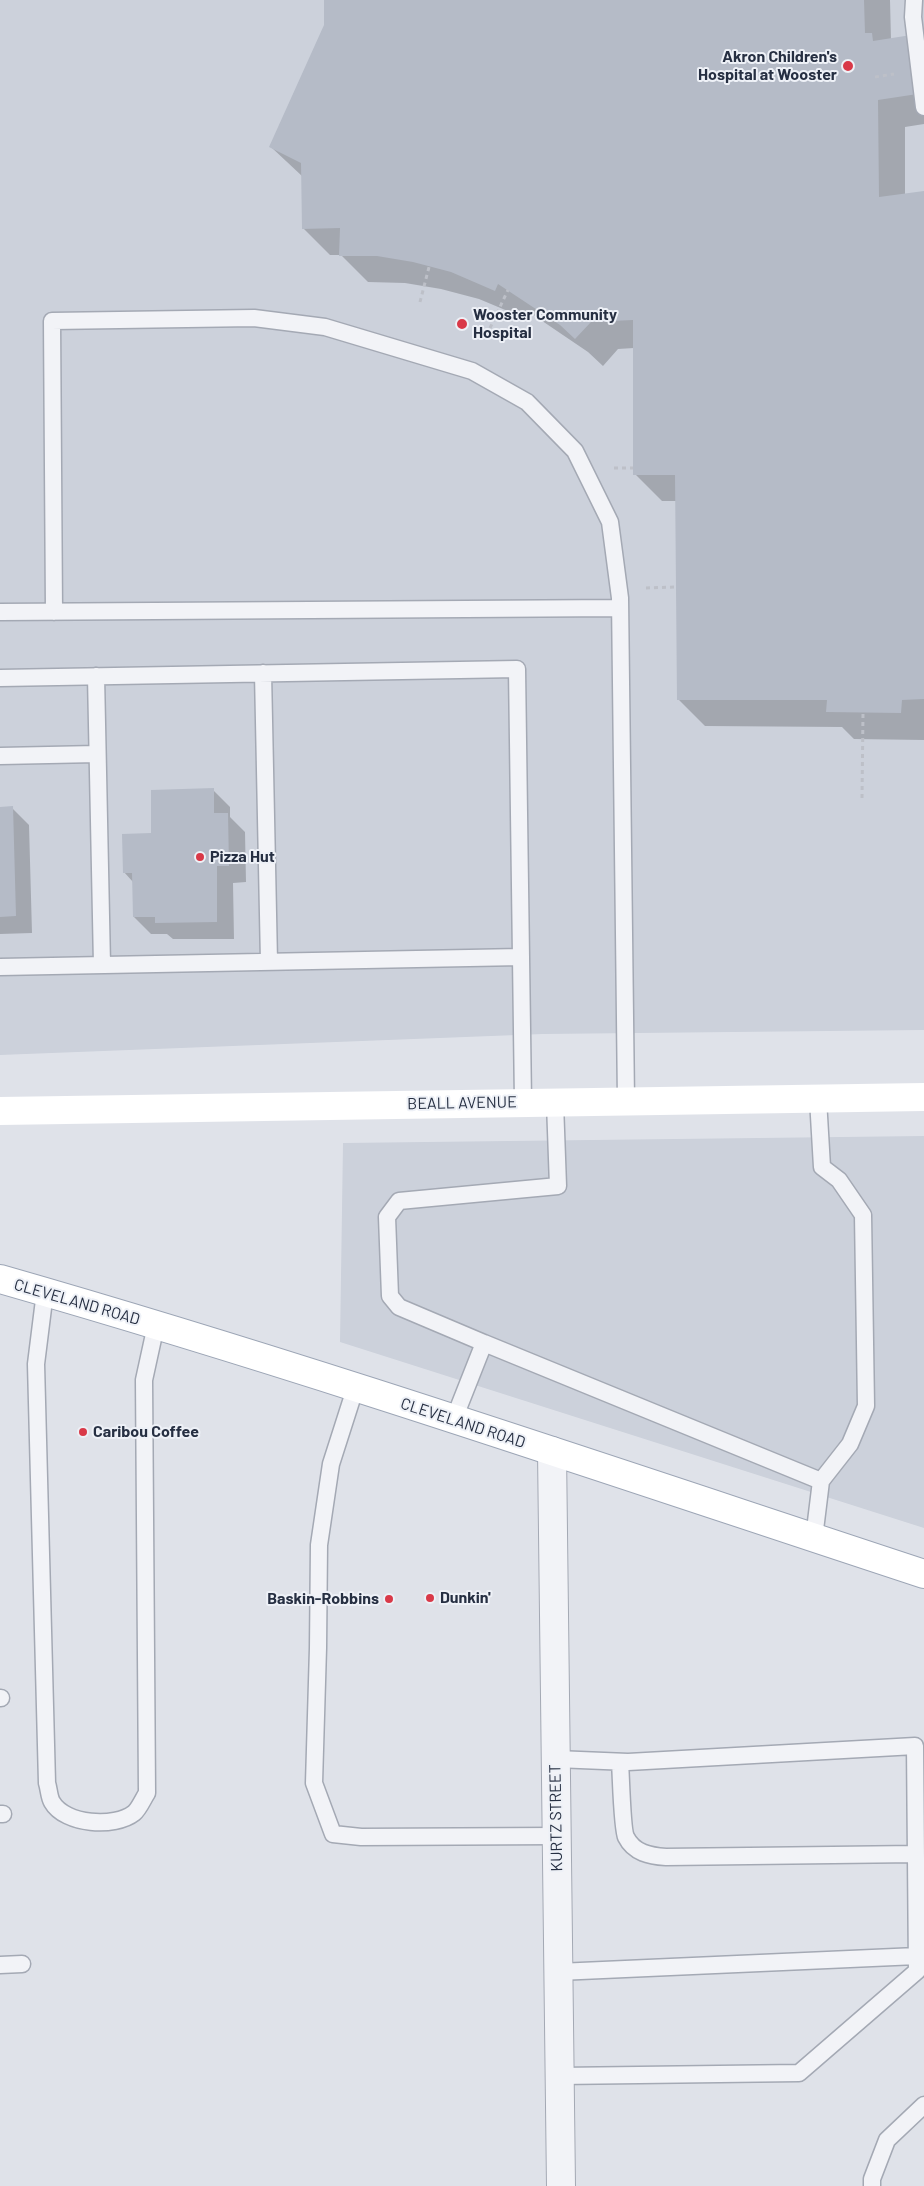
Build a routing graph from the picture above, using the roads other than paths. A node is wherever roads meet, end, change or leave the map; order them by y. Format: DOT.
graph roads {
  1 [pos="914,0"];
  2 [pos="924,107"];
  3 [pos="620,608"];
  4 [pos="0,612"];
  5 [pos="54,612"];
  6 [pos="263,674"];
  7 [pos="96,676"];
  8 [pos="0,678"];
  9 [pos="97,754"];
  10 [pos="0,756"];
  11 [pos="521,957"];
  12 [pos="269,962"];
  13 [pos="102,965"];
  14 [pos="0,967"];
  15 [pos="924,1097"];
  16 [pos="818,1098"];
  17 [pos="626,1101"];
  18 [pos="524,1102"];
  19 [pos="555,1103"];
  20 [pos="0,1111"];
  21 [pos="0,1279"];
  22 [pos="45,1292"];
  23 [pos="156,1325"];
  24 [pos="484,1343"];
  25 [pos="356,1388"];
  26 [pos="454,1419"];
  27 [pos="552,1451"];
  28 [pos="822,1482"];
  29 [pos="814,1538"];
  30 [pos="924,1574"];
  31 [pos="556,1759"];
  32 [pos="620,1762"];
  33 [pos="556,1836"];
  34 [pos="916,1854"];
  35 [pos="917,1956"];
  36 [pos="0,1964"];
  37 [pos="22,1964"];
  38 [pos="558,1972"];
  39 [pos="560,2076"];
  40 [pos="924,2105"];
  41 [pos="561,2186"];
  42 [pos="872,2186"];
  1 -- 2 [label="lane"];
  3 -- 5 [label="lane"];
  3 -- 5 [label="lane"];
  3 -- 17 [label="lane"];
  4 -- 5 [label="lane"];
  6 -- 7 [label="lane"];
  6 -- 11 [label="lane"];
  6 -- 12 [label="lane"];
  7 -- 8 [label="lane"];
  7 -- 9 [label="lane"];
  9 -- 10 [label="lane"];
  9 -- 13 [label="lane"];
  11 -- 12 [label="lane"];
  11 -- 18 [label="lane"];
  12 -- 13 [label="lane"];
  13 -- 14 [label="lane"];
  15 -- 16 [label="main road, BEALL AVENUE"];
  16 -- 17 [label="main road, BEALL AVENUE"];
  16 -- 28 [label="lane"];
  17 -- 19 [label="main road, BEALL AVENUE"];
  18 -- 19 [label="main road, BEALL AVENUE"];
  18 -- 20 [label="main road, BEALL AVENUE"];
  19 -- 24 [label="lane"];
  21 -- 22 [label="main road, CLEVELAND ROAD"];
  22 -- 23 [label="main road, CLEVELAND ROAD"];
  22 -- 23 [label="lane"];
  23 -- 25 [label="main road, CLEVELAND ROAD"];
  24 -- 26 [label="lane"];
  24 -- 28 [label="lane"];
  25 -- 26 [label="main road, CLEVELAND ROAD"];
  25 -- 33 [label="lane"];
  26 -- 27 [label="main road, CLEVELAND ROAD"];
  27 -- 29 [label="main road, CLEVELAND ROAD"];
  27 -- 31 [label="street, KURTZ STREET"];
  28 -- 29 [label="lane"];
  29 -- 30 [label="main road, CLEVELAND ROAD"];
  31 -- 32 [label="lane"];
  31 -- 33 [label="street, KURTZ STREET"];
  32 -- 34 [label="lane"];
  32 -- 34 [label="lane"];
  33 -- 38 [label="street, KURTZ STREET"];
  34 -- 35 [label="lane"];
  35 -- 38 [label="lane"];
  35 -- 39 [label="lane"];
  36 -- 37 [label="lane"];
  38 -- 39 [label="street, KURTZ STREET"];
  39 -- 41 [label="street, KURTZ STREET"];
  40 -- 42 [label="lane"];
}
